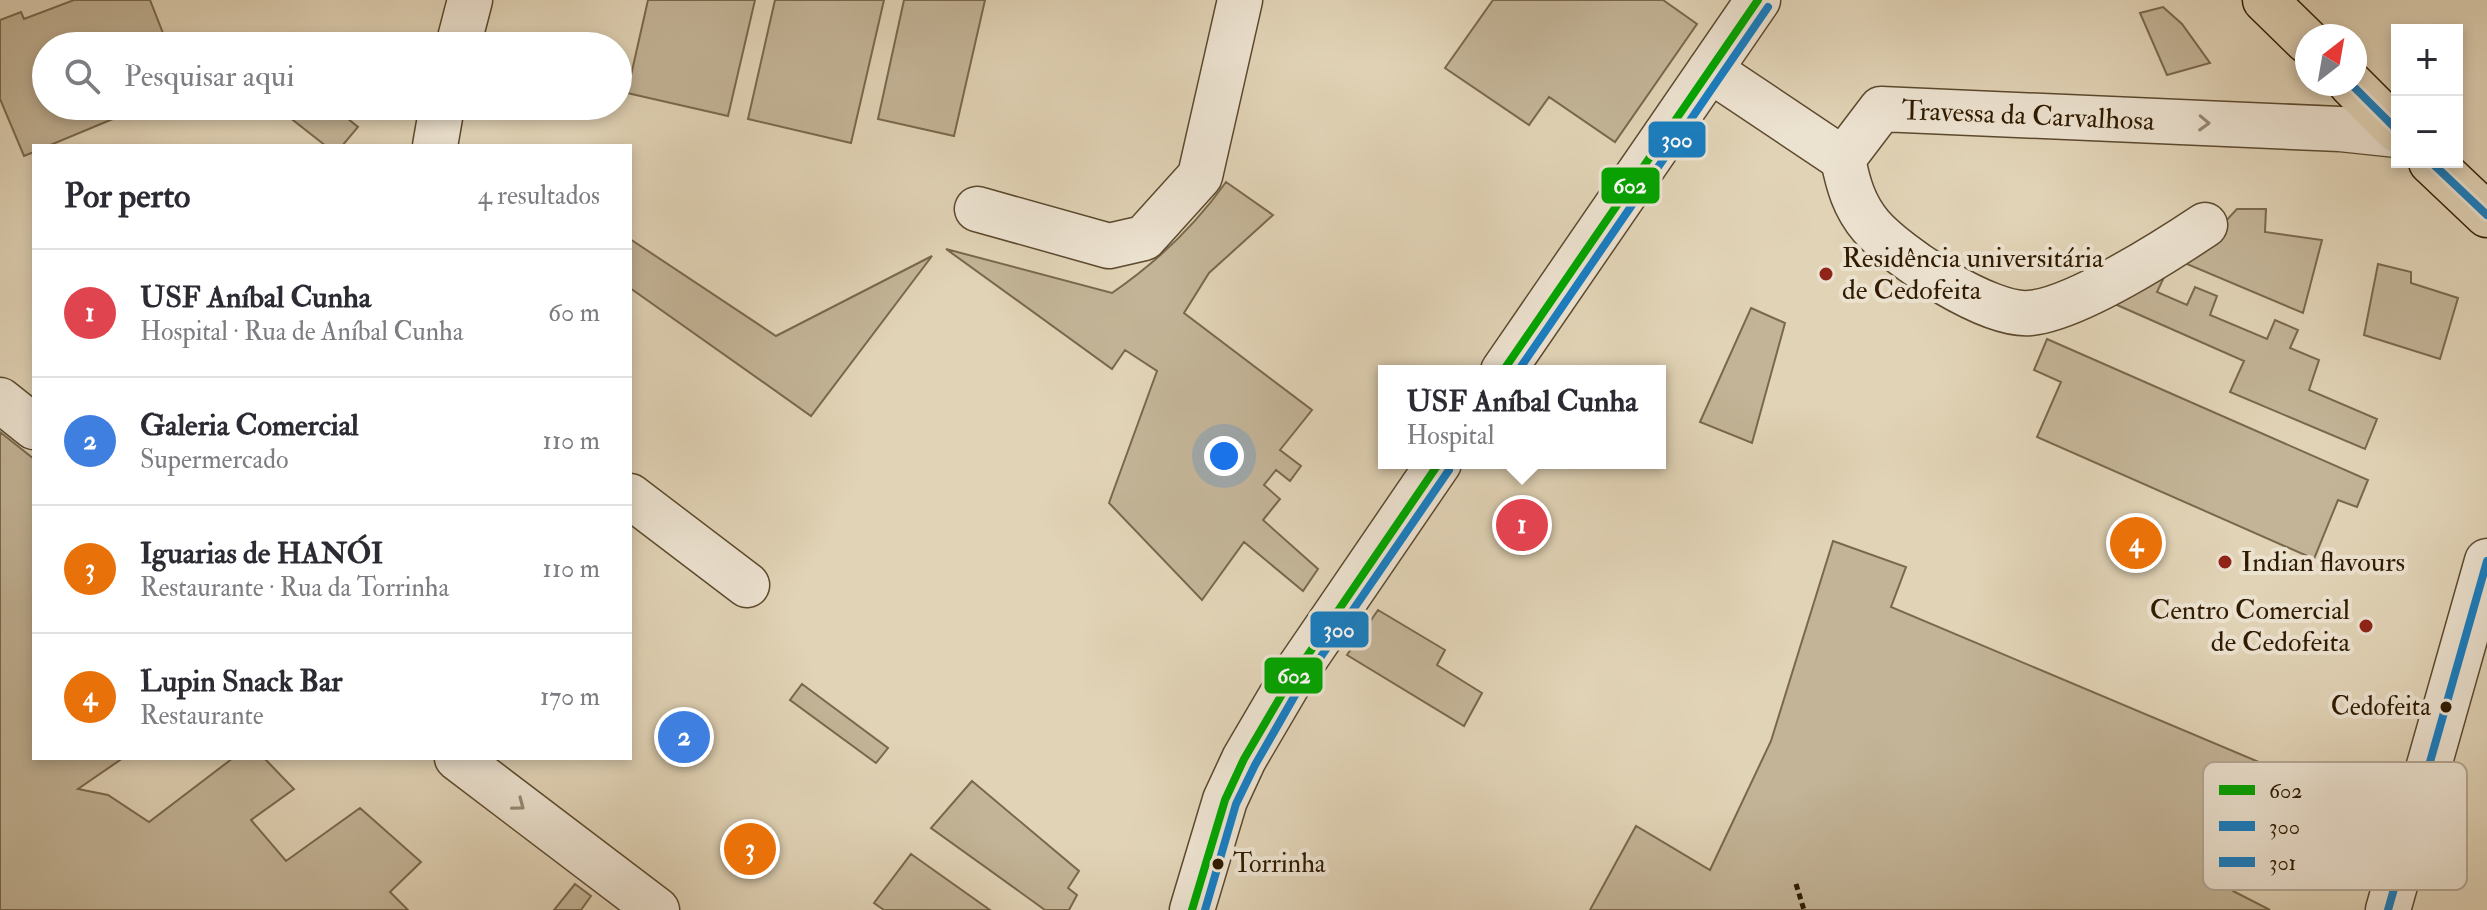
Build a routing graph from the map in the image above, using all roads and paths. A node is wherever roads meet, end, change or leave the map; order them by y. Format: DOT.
graph roads {
  1 [pos="470,0"];
  2 [pos="1240,0"];
  3 [pos="2265,0"];
  4 [pos="1749,3"];
  5 [pos="2295,29"];
  6 [pos="462,32"];
  7 [pos="1710,70"];
  8 [pos="2362,96"];
  9 [pos="440,120"];
  10 [pos="2391,126"];
  11 [pos="2391,132"];
  12 [pos="435,144"];
  13 [pos="1843,159"];
  14 [pos="2437,168"];
  15 [pos="977,209"];
  16 [pos="2487,215"];
  17 [pos="2205,225"];
  18 [pos="1507,365"];
  19 [pos="0,400"];
  20 [pos="32,425"];
  21 [pos="1435,469"];
  22 [pos="632,498"];
  23 [pos="2487,561"];
  24 [pos="747,585"];
  25 [pos="460,760"];
  26 [pos="2438,762"];
  27 [pos="1796,884"];
  28 [pos="657,910"];
  29 [pos="1192,910"];
  30 [pos="1804,910"];
  1 -- 6 [label="street"];
  2 -- 15 [label="street"];
  3 -- 5 [label="main road"];
  4 -- 7 [label="street"];
  7 -- 13 [label="street"];
  7 -- 18 [label="street"];
  8 -- 10 [label="main road"];
  9 -- 12 [label="street"];
  13 -- 11 [label="street, Travessa da Carvalhosa, one-way"];
  13 -- 17 [label="street"];
  14 -- 16 [label="main road"];
  19 -- 20 [label="street"];
  21 -- 29 [label="street"];
  22 -- 24 [label="street"];
  23 -- 26 [label="street"];
  25 -- 28 [label="street, one-way"];
  27 -- 30 [label="path"];
}
